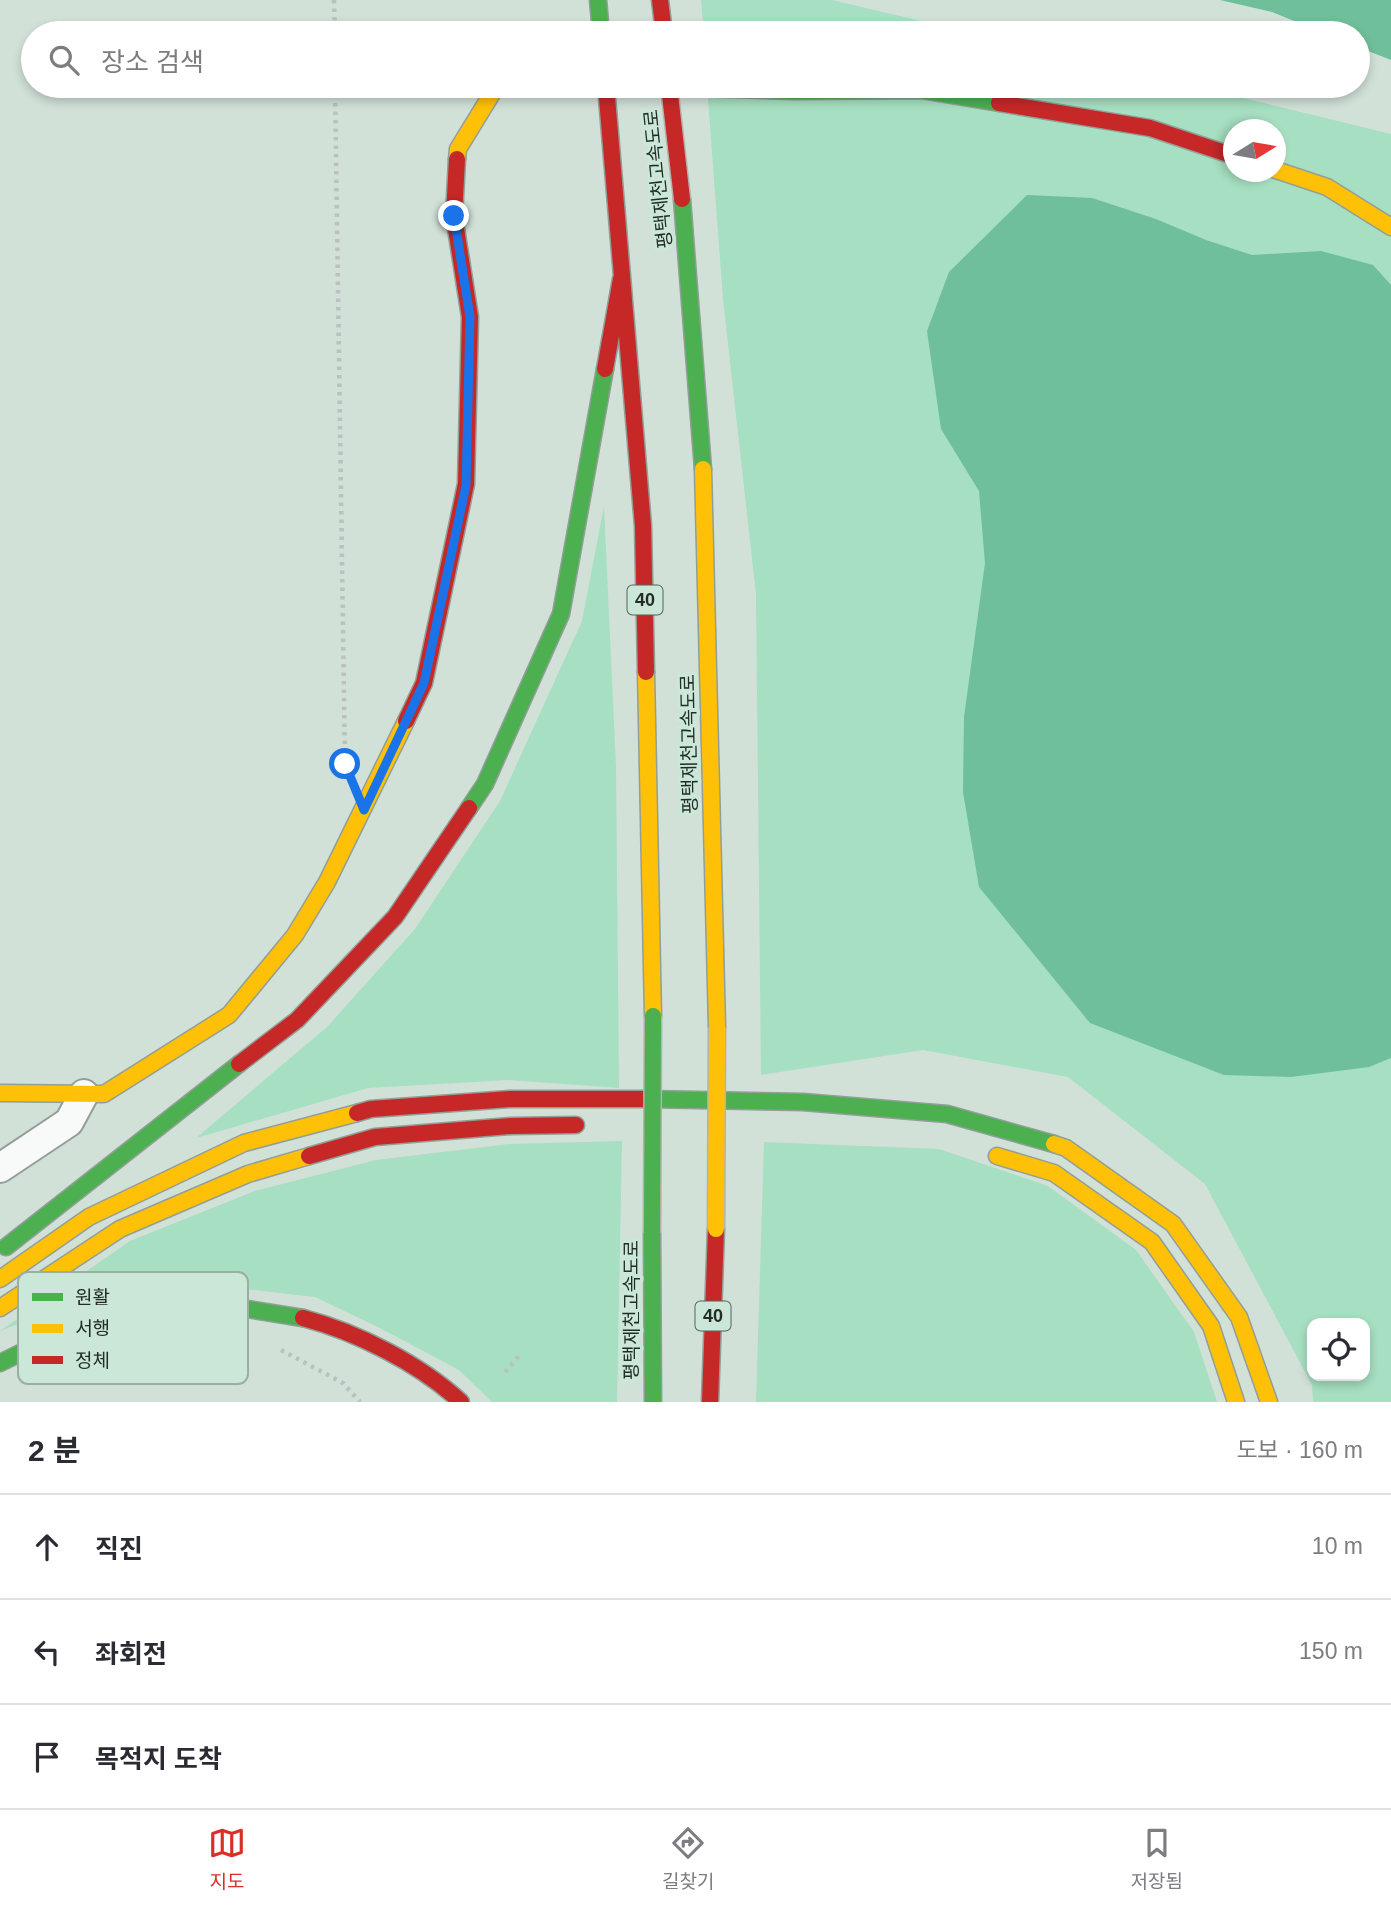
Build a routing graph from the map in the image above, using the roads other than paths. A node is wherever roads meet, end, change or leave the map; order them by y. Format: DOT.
graph roads {
  1 [pos="598,0"];
  2 [pos="660,0"];
  3 [pos="600,21"];
  4 [pos="663,21"];
  5 [pos="489,98"];
  6 [pos="607,98"];
  7 [pos="670,98"];
  8 [pos="969,98"];
  9 [pos="1223,152"];
  10 [pos="1286,173"];
  11 [pos="1391,227"];
  12 [pos="621,279"];
  13 [pos="0,1093"];
  14 [pos="84,1094"];
  15 [pos="588,1124"];
  16 [pos="640,1124"];
  17 [pos="666,1124"];
  18 [pos="705,1124"];
  19 [pos="731,1125"];
  20 [pos="976,1149"];
  21 [pos="0,1168"];
  22 [pos="0,1254"];
  23 [pos="55,1272"];
  24 [pos="0,1279"];
  25 [pos="18,1296"];
  26 [pos="0,1308"];
  27 [pos="248,1309"];
  28 [pos="18,1354"];
  29 [pos="0,1363"];
  30 [pos="461,1402"];
  31 [pos="653,1402"];
  32 [pos="710,1402"];
  33 [pos="1236,1402"];
  34 [pos="1269,1402"];
  1 -- 3 [label="main road"];
  2 -- 4 [label="main road"];
  5 -- 14 [label="main road"];
  6 -- 12 [label="main road, 평택제천고속도로 / 40"];
  7 -- 32 [label="main road, 평택제천고속도로 / 40, bridge"];
  8 -- 9 [label="main road"];
  10 -- 11 [label="main road"];
  12 -- 22 [label="main road"];
  12 -- 31 [label="main road, 평택제천고속도로 / 40, bridge"];
  13 -- 14 [label="main road"];
  14 -- 21 [label="street"];
  15 -- 23 [label="main road"];
  16 -- 17 [label="main road"];
  18 -- 19 [label="main road"];
  20 -- 33 [label="main road"];
  24 -- 34 [label="main road"];
  25 -- 26 [label="main road"];
  27 -- 30 [label="main road"];
  28 -- 29 [label="main road"];
}
